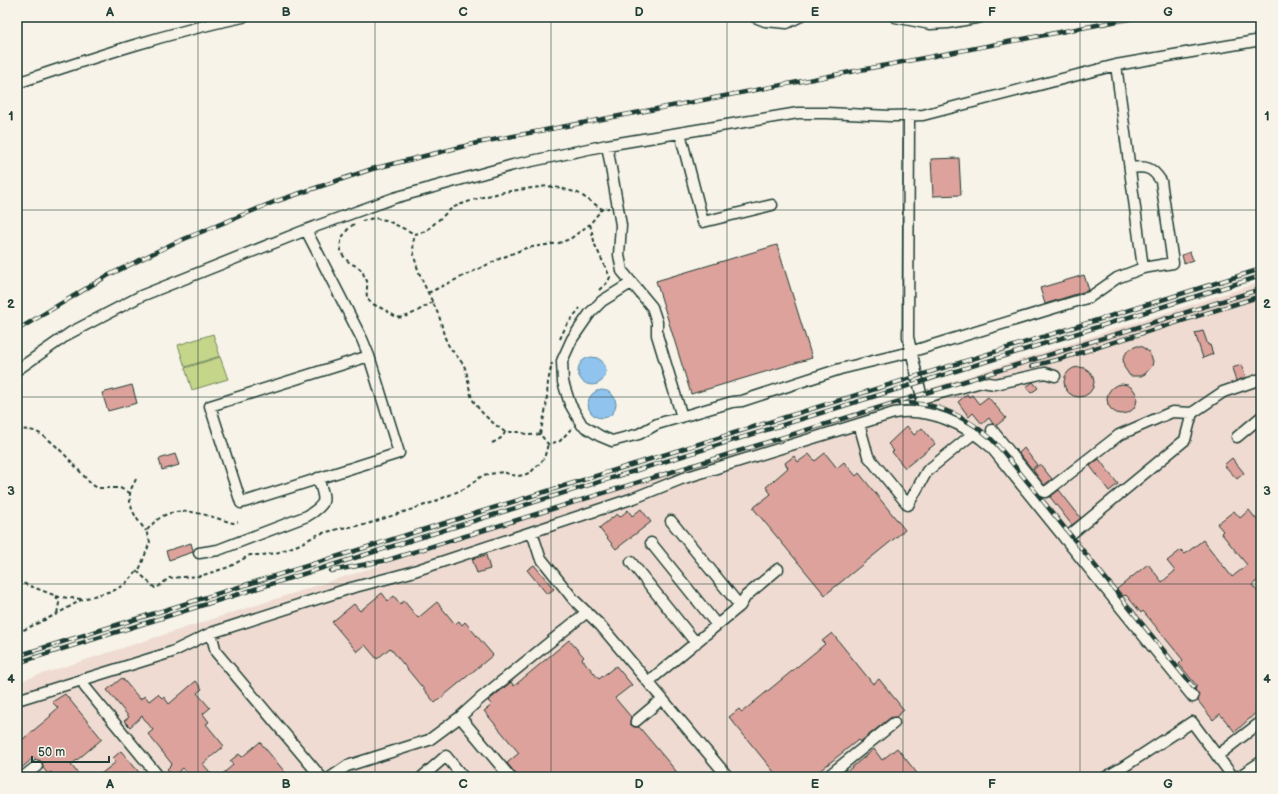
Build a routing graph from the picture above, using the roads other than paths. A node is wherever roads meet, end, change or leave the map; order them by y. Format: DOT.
graph roads {
  1 [pos="243,17"];
  2 [pos="755,17"];
  3 [pos="799,17"];
  4 [pos="895,17"];
  5 [pos="981,17"];
  6 [pos="1261,40"];
  7 [pos="1116,65"];
  8 [pos="17,83"];
  9 [pos="909,116"];
  10 [pos="680,133"];
  11 [pos="607,145"];
  12 [pos="1130,168"];
  13 [pos="772,205"];
  14 [pos="306,230"];
  15 [pos="1143,268"];
  16 [pos="631,283"];
  17 [pos="910,352"];
  18 [pos="369,356"];
  19 [pos="17,370"];
  20 [pos="1055,376"];
  21 [pos="1261,379"];
  22 [pos="922,398"];
  23 [pos="919,412"];
  24 [pos="1192,413"];
  25 [pos="682,417"];
  26 [pos="1261,417"];
  27 [pos="859,424"];
  28 [pos="992,430"];
  29 [pos="974,433"];
  30 [pos="1237,437"];
  31 [pos="318,478"];
  32 [pos="671,521"];
  33 [pos="532,532"];
  34 [pos="1065,538"];
  35 [pos="651,543"];
  36 [pos="199,553"];
  37 [pos="631,562"];
  38 [pos="778,569"];
  39 [pos="740,606"];
  40 [pos="587,612"];
  41 [pos="717,625"];
  42 [pos="211,633"];
  43 [pos="696,643"];
  44 [pos="83,679"];
  45 [pos="648,682"];
  46 [pos="1193,697"];
  47 [pos="662,699"];
  48 [pos="17,700"];
  49 [pos="460,717"];
  50 [pos="636,721"];
  51 [pos="1261,722"];
  52 [pos="894,723"];
  53 [pos="1218,756"];
  54 [pos="1261,762"];
  55 [pos="37,766"];
  56 [pos="23,777"];
  57 [pos="158,777"];
  58 [pos="321,777"];
  59 [pos="331,777"];
  60 [pos="422,777"];
  61 [pos="463,777"];
  62 [pos="510,777"];
  63 [pos="728,777"];
  64 [pos="827,777"];
  65 [pos="1106,777"];
  66 [pos="1233,777"];
  67 [pos="1238,777"];
  1 -- 8 [label="street"];
  2 -- 3 [label="street"];
  4 -- 5 [label="street"];
  6 -- 7 [label="street"];
  7 -- 9 [label="street"];
  7 -- 12 [label="street"];
  9 -- 10 [label="street"];
  9 -- 17 [label="street"];
  10 -- 11 [label="street"];
  10 -- 13 [label="street"];
  11 -- 14 [label="street"];
  11 -- 16 [label="street"];
  12 -- 15 [label="street"];
  12 -- 15 [label="street"];
  14 -- 18 [label="street"];
  14 -- 19 [label="street"];
  15 -- 17 [label="street"];
  16 -- 25 [label="street"];
  16 -- 25 [label="street"];
  17 -- 22 [label="street"];
  17 -- 25 [label="street"];
  18 -- 31 [label="street"];
  18 -- 31 [label="street"];
  20 -- 22 [label="street"];
  21 -- 24 [label="street"];
  22 -- 23 [label="street"];
  23 -- 27 [label="street"];
  23 -- 29 [label="street"];
  24 -- 28 [label="street"];
  24 -- 34 [label="street"];
  26 -- 30 [label="street"];
  27 -- 29 [label="street"];
  27 -- 33 [label="street"];
  29 -- 34 [label="street"];
  31 -- 36 [label="street"];
  32 -- 39 [label="street"];
  33 -- 40 [label="street"];
  33 -- 42 [label="street"];
  34 -- 46 [label="street"];
  35 -- 41 [label="street"];
  37 -- 43 [label="street"];
  38 -- 39 [label="street"];
  39 -- 41 [label="street"];
  40 -- 45 [label="street"];
  40 -- 49 [label="street"];
  41 -- 43 [label="street"];
  42 -- 44 [label="street"];
  42 -- 58 [label="street"];
  43 -- 45 [label="street"];
  44 -- 48 [label="street"];
  44 -- 57 [label="street"];
  45 -- 47 [label="street"];
  47 -- 50 [label="street"];
  47 -- 63 [label="street"];
  49 -- 59 [label="street"];
  49 -- 62 [label="street"];
  51 -- 53 [label="street"];
  52 -- 64 [label="street"];
  53 -- 65 [label="street"];
  53 -- 66 [label="street"];
  54 -- 67 [label="street"];
  55 -- 56 [label="street"];
  60 -- 61 [label="street"];
}
